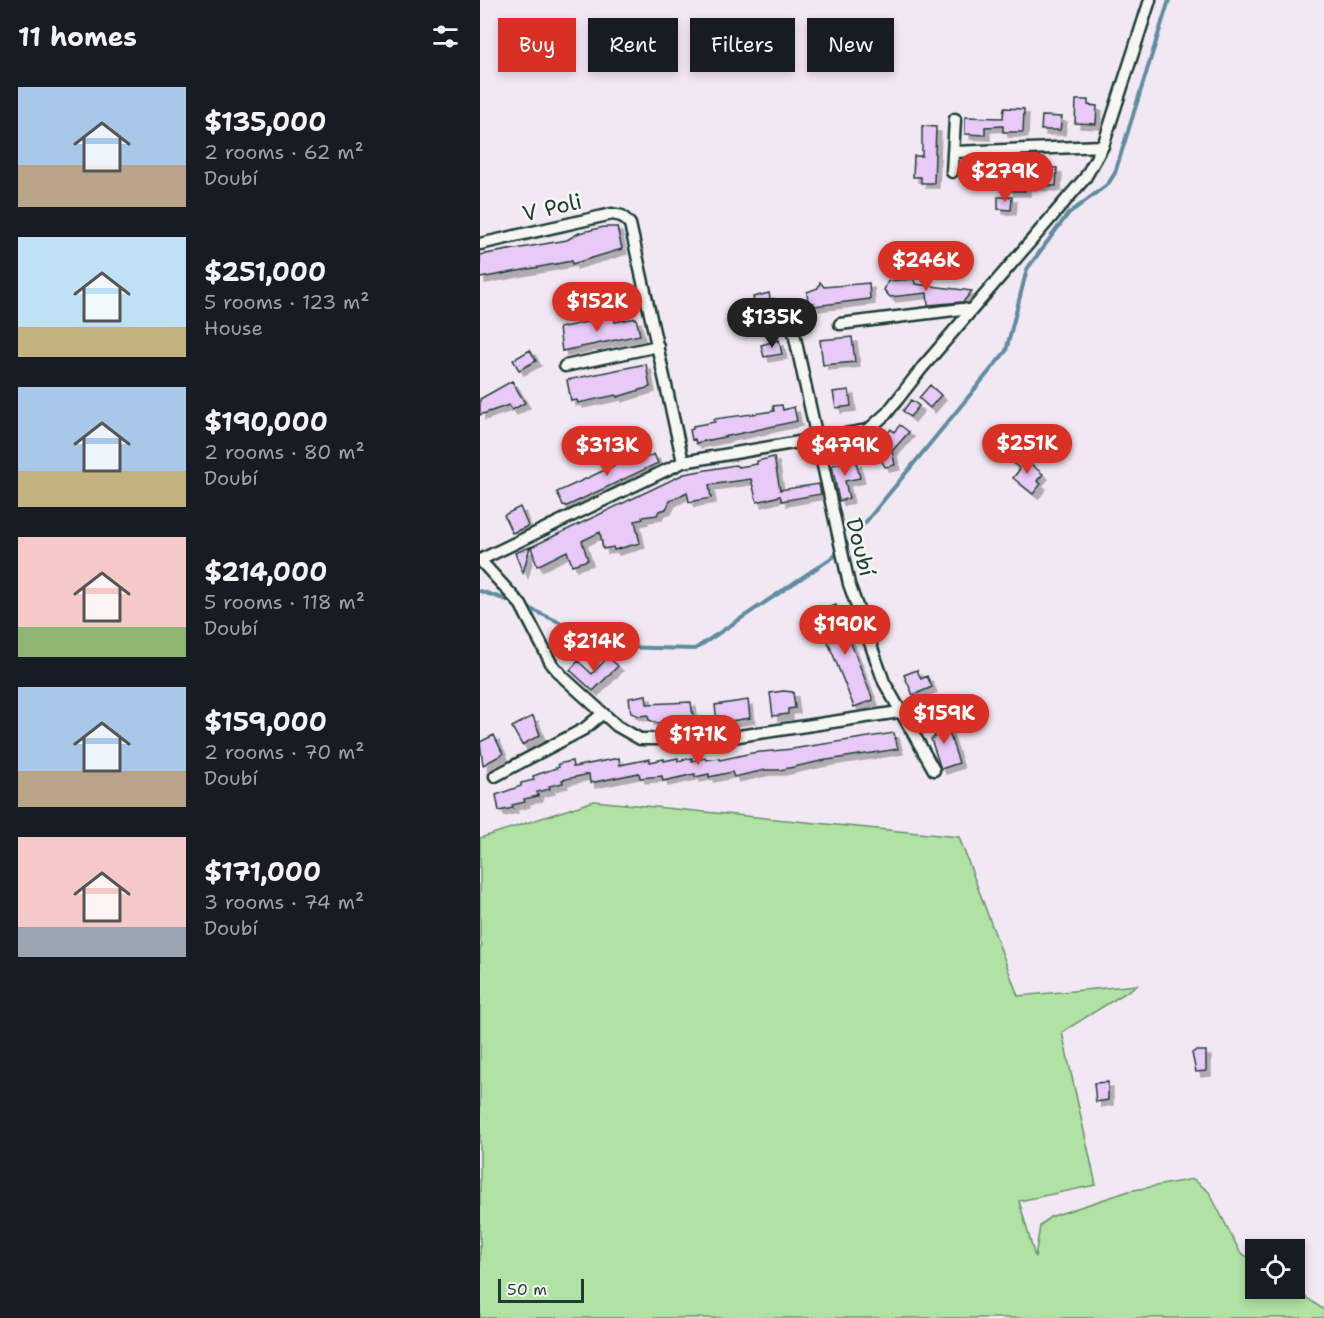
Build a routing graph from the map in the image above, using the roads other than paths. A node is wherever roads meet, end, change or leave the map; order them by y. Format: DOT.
graph roads {
  1 [pos="1150,0"];
  2 [pos="955,119"];
  3 [pos="1102,146"];
  4 [pos="954,152"];
  5 [pos="952,172"];
  6 [pos="480,244"];
  7 [pos="970,311"];
  8 [pos="790,315"];
  9 [pos="840,324"];
  10 [pos="658,346"];
  11 [pos="565,366"];
  12 [pos="816,440"];
  13 [pos="683,462"];
  14 [pos="480,560"];
  15 [pos="899,712"];
  16 [pos="602,714"];
  17 [pos="934,770"];
  18 [pos="495,776"];
  1 -- 3 [label="street"];
  2 -- 4 [label="street"];
  3 -- 4 [label="street"];
  3 -- 7 [label="street"];
  4 -- 5 [label="street"];
  6 -- 10 [label="street, V Poli"];
  7 -- 9 [label="street"];
  7 -- 12 [label="street"];
  8 -- 12 [label="street, Doubí"];
  10 -- 11 [label="street"];
  10 -- 13 [label="street"];
  12 -- 13 [label="street"];
  12 -- 15 [label="street, Doubí"];
  13 -- 14 [label="street"];
  14 -- 16 [label="street"];
  15 -- 16 [label="street"];
  15 -- 17 [label="street, Doubí"];
  16 -- 18 [label="street"];
}
